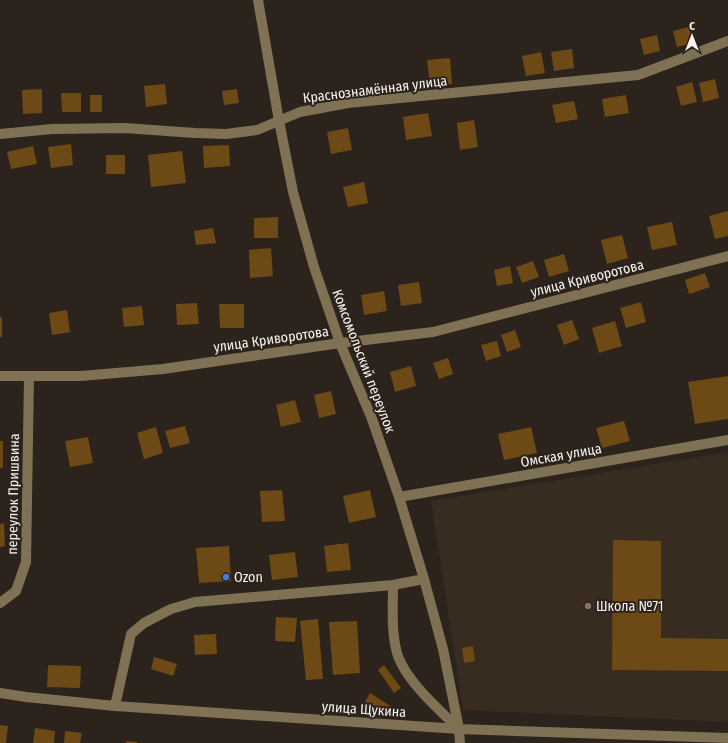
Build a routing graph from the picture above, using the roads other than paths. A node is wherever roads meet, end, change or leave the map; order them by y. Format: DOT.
graph roads {
  1 [pos="258,0"];
  2 [pos="728,42"];
  3 [pos="278,121"];
  4 [pos="0,134"];
  5 [pos="728,256"];
  6 [pos="340,342"];
  7 [pos="0,376"];
  8 [pos="29,376"];
  9 [pos="728,440"];
  10 [pos="399,497"];
  11 [pos="424,579"];
  12 [pos="393,585"];
  13 [pos="0,603"];
  14 [pos="0,693"];
  15 [pos="116,706"];
  16 [pos="459,729"];
  17 [pos="728,738"];
  18 [pos="460,743"];
  1 -- 3 [label="street, Комсомольский переулок"];
  2 -- 3 [label="street, Краснознамённая улица"];
  3 -- 4 [label="street, Краснознамённая улица"];
  3 -- 6 [label="street, Комсомольский переулок"];
  5 -- 6 [label="street, улица Криворотова"];
  6 -- 8 [label="street, улица Криворотова"];
  6 -- 10 [label="street, Комсомольский переулок"];
  7 -- 8 [label="street, улица Криворотова"];
  8 -- 13 [label="street, переулок Пришвина"];
  9 -- 10 [label="street, Омская улица"];
  10 -- 11 [label="street, Комсомольский переулок"];
  11 -- 12 [label="street"];
  11 -- 16 [label="street, Комсомольский переулок"];
  12 -- 15 [label="street"];
  12 -- 16 [label="street"];
  14 -- 15 [label="street, улица Щукина"];
  15 -- 16 [label="street, улица Щукина"];
  16 -- 17 [label="street, улица Щукина"];
  16 -- 18 [label="street, Комсомольский переулок"];
}
